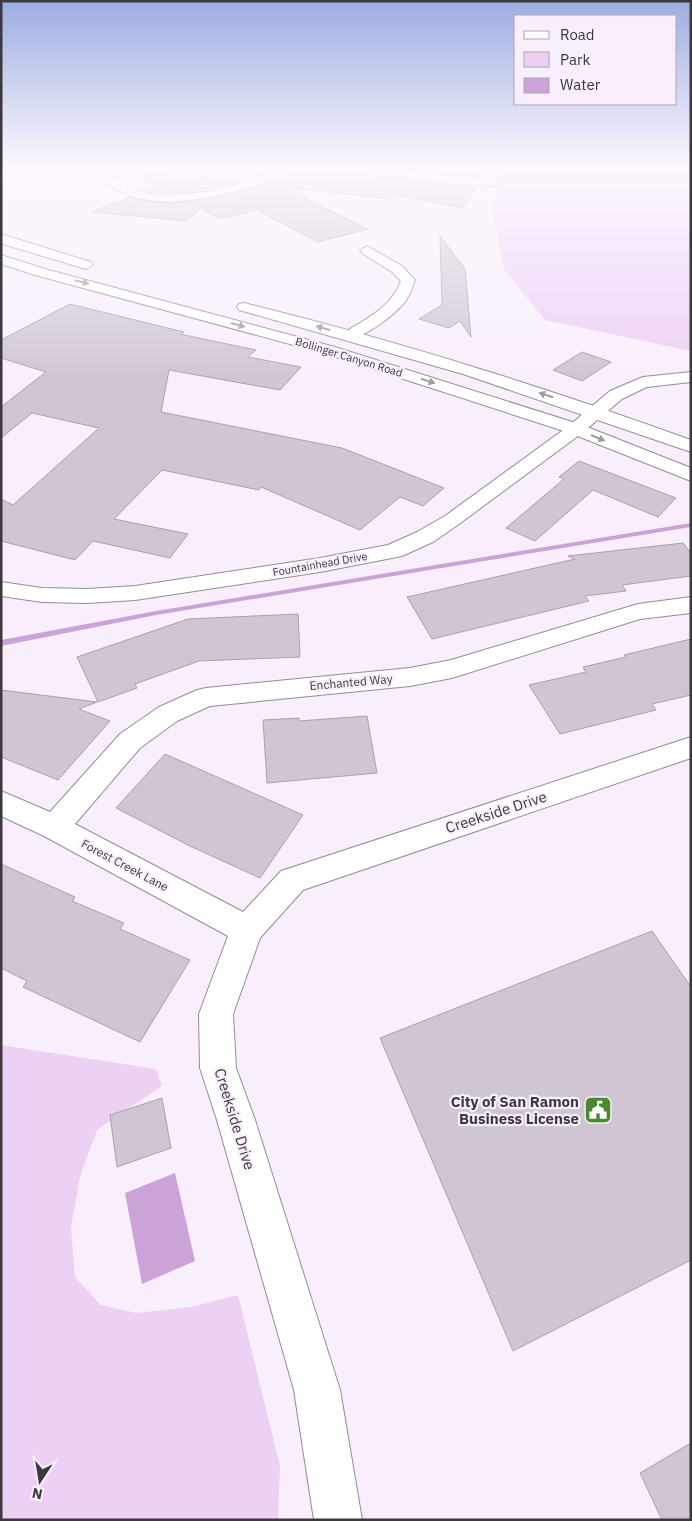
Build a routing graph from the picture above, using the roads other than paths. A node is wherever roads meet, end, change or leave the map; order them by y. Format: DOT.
graph roads {
  1 [pos="1,238"];
  2 [pos="367,250"];
  3 [pos="1,259"];
  4 [pos="100,269"];
  5 [pos="230,303"];
  6 [pos="351,335"];
  7 [pos="691,377"];
  8 [pos="596,411"];
  9 [pos="576,429"];
  10 [pos="691,446"];
  11 [pos="691,475"];
  12 [pos="1,590"];
  13 [pos="691,605"];
  14 [pos="691,747"];
  15 [pos="1,802"];
  16 [pos="54,827"];
  17 [pos="247,930"];
  18 [pos="338,1520"];
  1 -- 4 [label="street"];
  2 -- 6 [label="street"];
  3 -- 9 [label="street, Bollinger Canyon Road, one-way"];
  6 -- 5 [label="street, Bollinger Canyon Road, one-way"];
  8 -- 6 [label="street, Bollinger Canyon Road, one-way"];
  7 -- 8 [label="street, Fountainhead Drive"];
  8 -- 9 [label="street, Fountainhead Drive"];
  8 -- 10 [label="street, Bollinger Canyon Road"];
  9 -- 11 [label="street, Bollinger Canyon Road, one-way"];
  9 -- 12 [label="street, Fountainhead Drive"];
  13 -- 16 [label="street, Enchanted Way"];
  14 -- 17 [label="street, Creekside Drive"];
  15 -- 16 [label="street, Forest Creek Lane"];
  16 -- 17 [label="street, Forest Creek Lane"];
  17 -- 18 [label="street, Creekside Drive"];
}
